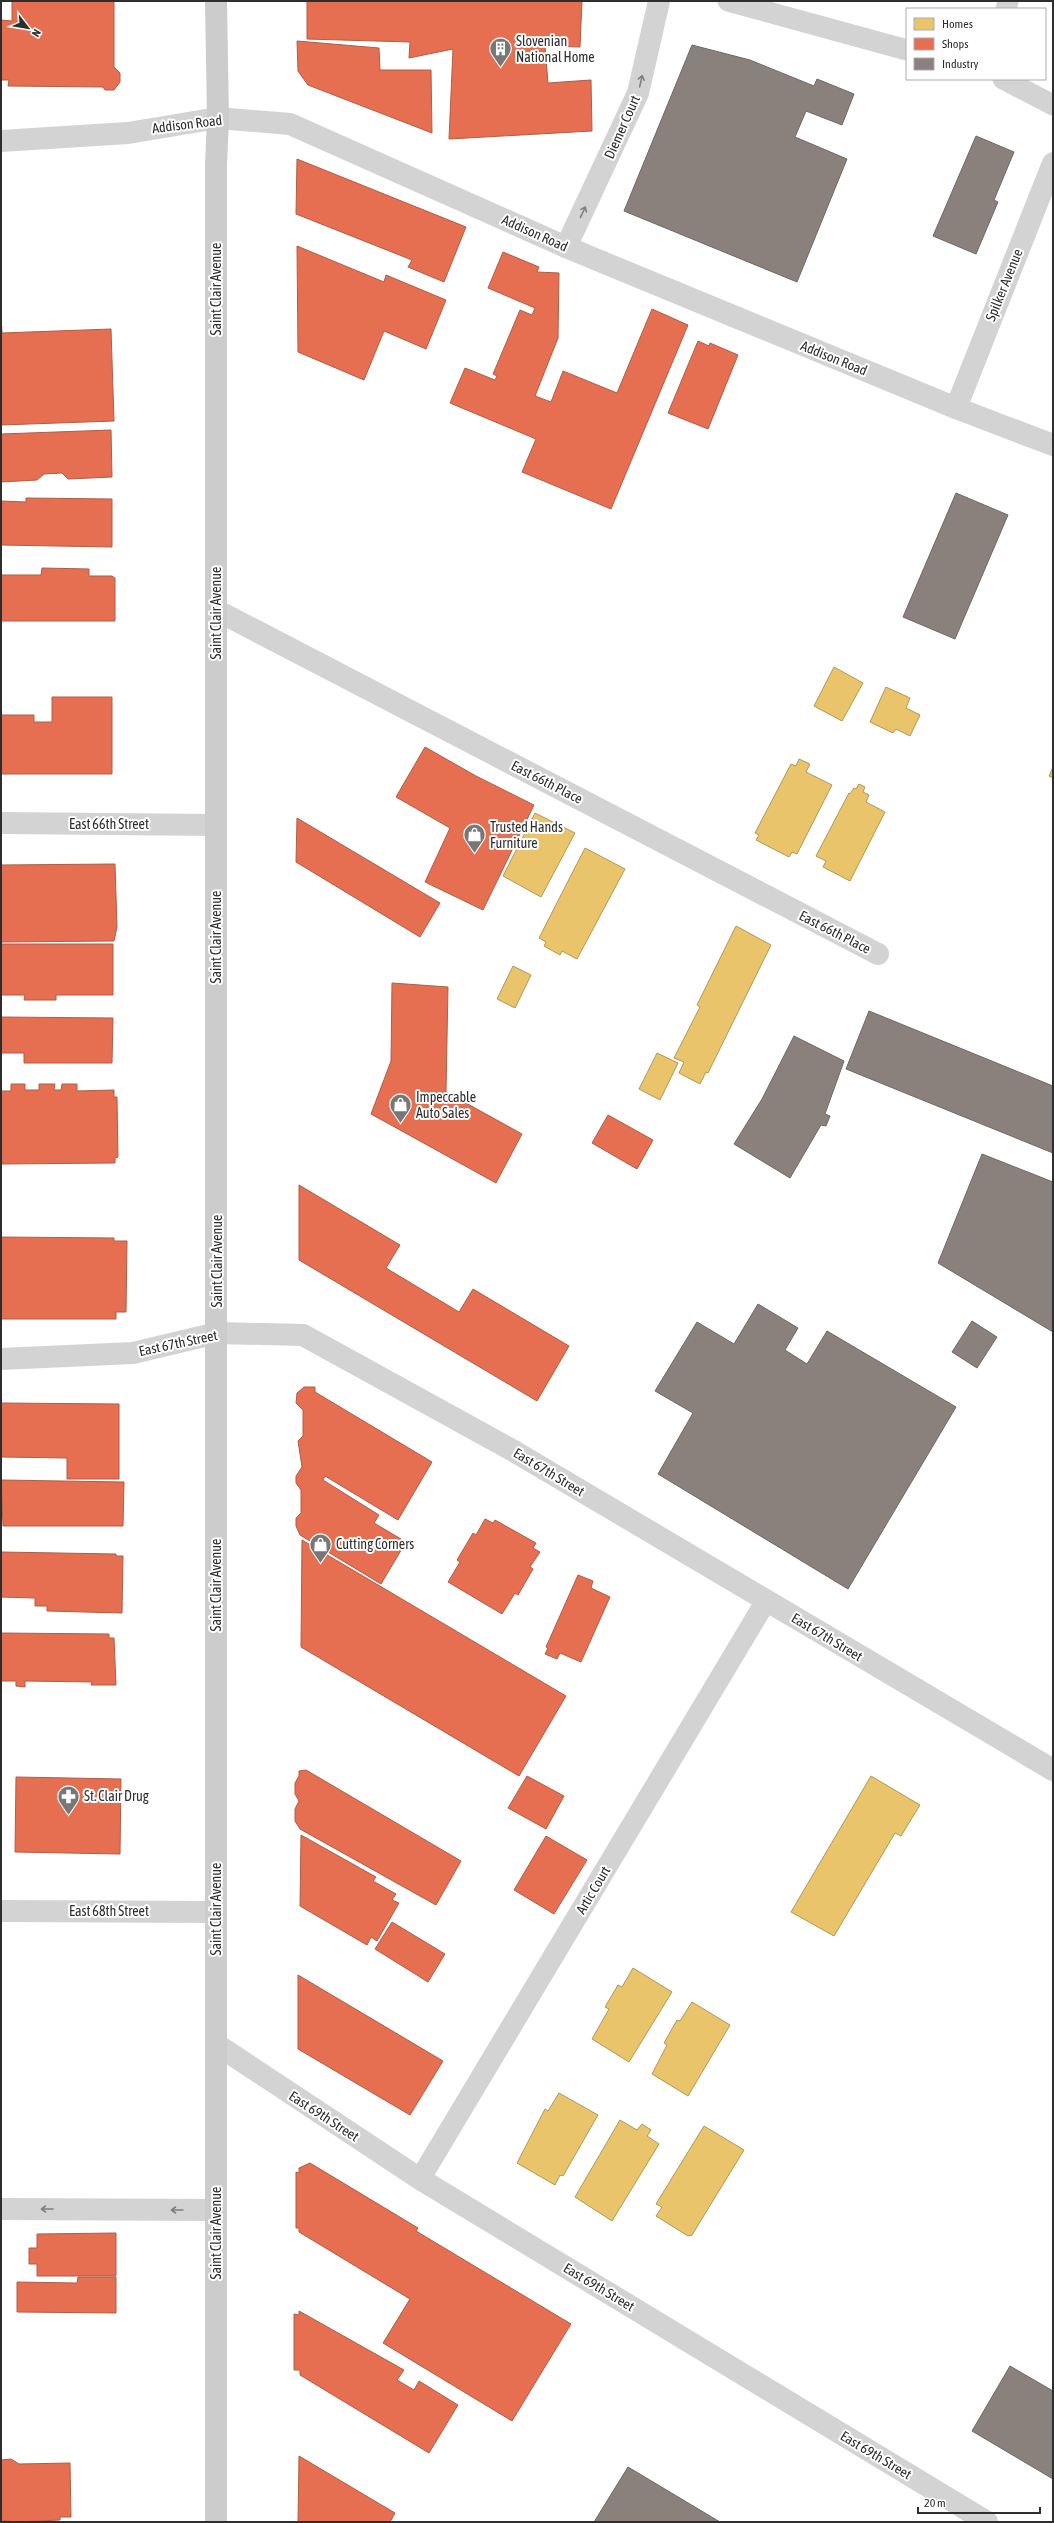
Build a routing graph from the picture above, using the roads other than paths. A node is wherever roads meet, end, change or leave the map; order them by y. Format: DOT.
graph roads {
  1 [pos="216,1"];
  2 [pos="659,1"];
  3 [pos="728,1"];
  4 [pos="906,50"];
  5 [pos="1005,80"];
  6 [pos="1053,106"];
  7 [pos="218,118"];
  8 [pos="1,141"];
  9 [pos="1053,162"];
  10 [pos="566,247"];
  11 [pos="956,408"];
  12 [pos="1053,445"];
  13 [pos="216,610"];
  14 [pos="1,824"];
  15 [pos="216,825"];
  16 [pos="878,954"];
  17 [pos="217,1333"];
  18 [pos="1,1359"];
  19 [pos="766,1601"];
  20 [pos="1053,1770"];
  21 [pos="1,1911"];
  22 [pos="216,1912"];
  23 [pos="216,2044"];
  24 [pos="420,2179"];
  25 [pos="1,2209"];
  26 [pos="216,2210"];
  27 [pos="216,2522"];
  28 [pos="987,2522"];
  1 -- 7 [label="main road, Saint Clair Avenue"];
  10 -- 2 [label="street, Diemer Court, one-way"];
  3 -- 4 [label="lane"];
  5 -- 6 [label="lane"];
  7 -- 8 [label="street, Addison Road"];
  7 -- 10 [label="street, Addison Road"];
  7 -- 13 [label="main road, Saint Clair Avenue"];
  9 -- 11 [label="street, Spilker Avenue"];
  10 -- 11 [label="street, Addison Road"];
  11 -- 12 [label="street, Addison Road"];
  13 -- 15 [label="main road, Saint Clair Avenue"];
  13 -- 16 [label="street, East 66th Place"];
  14 -- 15 [label="street, East 66th Street"];
  15 -- 17 [label="main road, Saint Clair Avenue"];
  17 -- 18 [label="street, East 67th Street"];
  17 -- 19 [label="street, East 67th Street"];
  17 -- 22 [label="main road, Saint Clair Avenue"];
  19 -- 20 [label="street, East 67th Street"];
  19 -- 24 [label="lane, Artic Court"];
  21 -- 22 [label="street, East 68th Street"];
  22 -- 23 [label="main road, Saint Clair Avenue"];
  23 -- 24 [label="street, East 69th Street"];
  23 -- 26 [label="main road, Saint Clair Avenue"];
  24 -- 28 [label="street, East 69th Street"];
  26 -- 25 [label="street, one-way"];
  26 -- 27 [label="main road, Saint Clair Avenue"];
}
